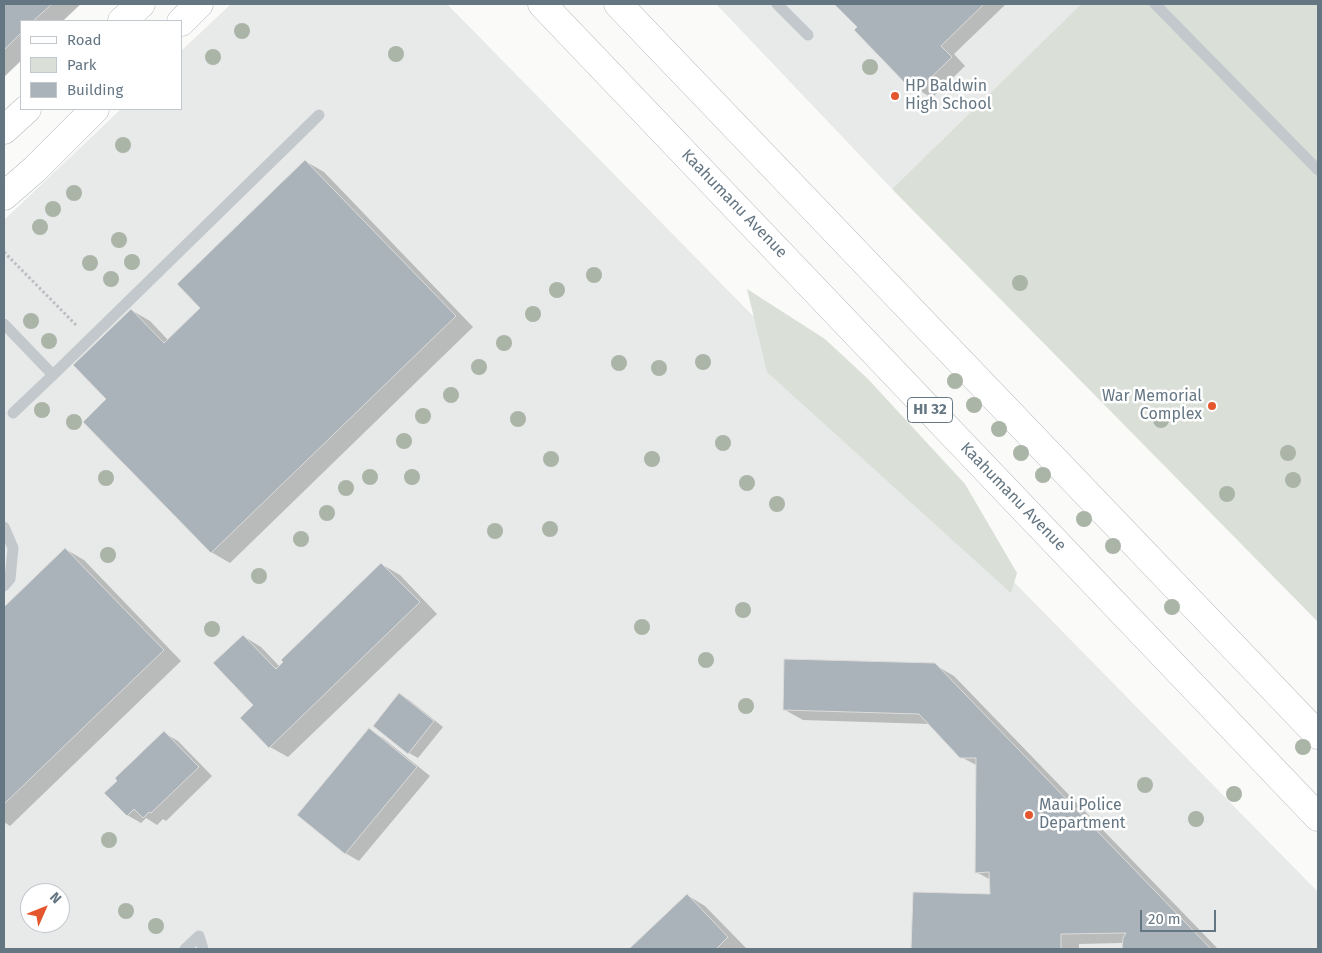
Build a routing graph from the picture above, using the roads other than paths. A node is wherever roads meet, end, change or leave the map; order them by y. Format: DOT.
graph roads {
  1 [pos="141,4"];
  2 [pos="199,4"];
  3 [pos="618,4"];
  4 [pos="777,4"];
  5 [pos="1155,4"];
  6 [pos="544,7"];
  7 [pos="123,20"];
  8 [pos="182,21"];
  9 [pos="808,35"];
  10 [pos="26,110"];
  11 [pos="94,110"];
  12 [pos="319,115"];
  13 [pos="4,130"];
  14 [pos="1318,170"];
  15 [pos="4,196"];
  16 [pos="4,324"];
  17 [pos="52,374"];
  18 [pos="13,413"];
  19 [pos="4,527"];
  20 [pos="4,586"];
  21 [pos="1318,735"];
  22 [pos="1318,817"];
  23 [pos="185,949"];
  24 [pos="203,949"];
  1 -- 7 [label="main road"];
  2 -- 8 [label="main road"];
  3 -- 21 [label="main road"];
  4 -- 9 [label="lane"];
  5 -- 14 [label="lane"];
  6 -- 22 [label="main road, Kaahumanu Avenue / HI 32"];
  10 -- 13 [label="main road"];
  11 -- 15 [label="main road"];
  12 -- 17 [label="lane"];
  16 -- 17 [label="lane"];
  17 -- 18 [label="lane"];
  19 -- 20 [label="lane"];
  23 -- 24 [label="lane"];
}
